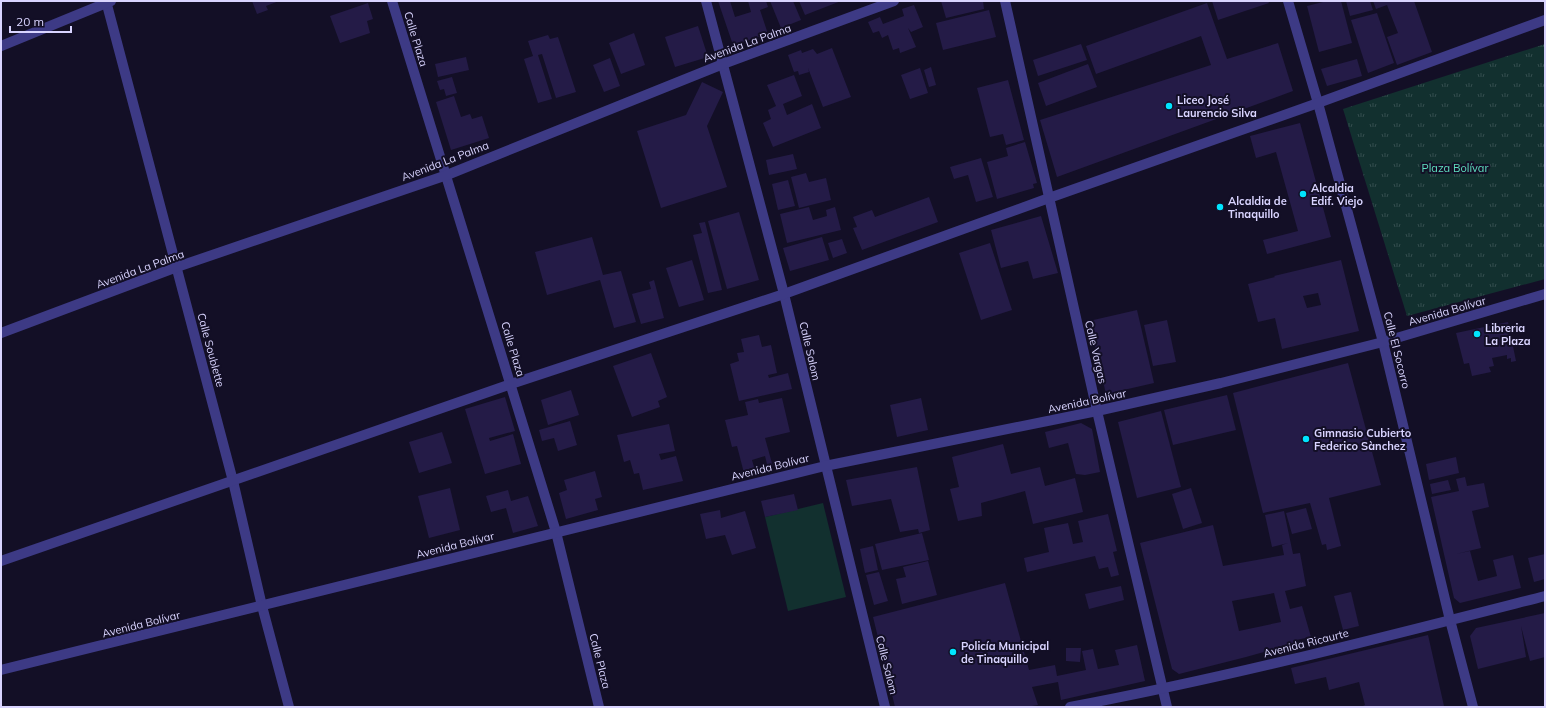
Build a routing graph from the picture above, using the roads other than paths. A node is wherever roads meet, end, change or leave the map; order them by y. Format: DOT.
graph roads {
  1 [pos="392,1"];
  2 [pos="706,1"];
  3 [pos="894,1"];
  4 [pos="1005,1"];
  5 [pos="1288,1"];
  6 [pos="108,2"];
  7 [pos="1545,20"];
  8 [pos="1,46"];
  9 [pos="723,64"];
  10 [pos="1318,103"];
  11 [pos="446,175"];
  12 [pos="1049,198"];
  13 [pos="177,267"];
  14 [pos="784,294"];
  15 [pos="1545,294"];
  16 [pos="1,333"];
  17 [pos="1383,342"];
  18 [pos="511,384"];
  19 [pos="1097,411"];
  20 [pos="825,466"];
  21 [pos="233,481"];
  22 [pos="556,532"];
  23 [pos="1,561"];
  24 [pos="1545,596"];
  25 [pos="262,606"];
  26 [pos="1450,620"];
  27 [pos="1,670"];
  28 [pos="1163,689"];
  29 [pos="289,707"];
  30 [pos="599,707"];
  31 [pos="885,707"];
  32 [pos="1070,707"];
  33 [pos="1167,707"];
  34 [pos="1472,707"];
  1 -- 11 [label="street, Calle Plaza"];
  2 -- 9 [label="street, Calle Salom"];
  3 -- 9 [label="street, Avenida La Palma"];
  4 -- 12 [label="street, Calle Vargas"];
  5 -- 10 [label="street, Calle El Socorro"];
  6 -- 8 [label="street"];
  6 -- 13 [label="street, Calle Soublette"];
  7 -- 10 [label="street"];
  9 -- 11 [label="street, Avenida La Palma"];
  9 -- 14 [label="street, Calle Salom"];
  10 -- 12 [label="street"];
  10 -- 17 [label="street, Calle El Socorro"];
  11 -- 13 [label="street, Avenida La Palma"];
  11 -- 18 [label="street, Calle Plaza"];
  12 -- 14 [label="street"];
  12 -- 19 [label="street, Calle Vargas"];
  13 -- 16 [label="street, Avenida La Palma"];
  13 -- 21 [label="street, Calle Soublette"];
  14 -- 18 [label="street"];
  14 -- 20 [label="street, Calle Salom"];
  15 -- 17 [label="street, Avenida Bolívar"];
  17 -- 19 [label="street, Avenida Bolívar"];
  17 -- 26 [label="street, Calle El Socorro"];
  18 -- 21 [label="street"];
  18 -- 22 [label="street, Calle Plaza"];
  19 -- 20 [label="street, Avenida Bolívar"];
  19 -- 28 [label="street, Calle Vargas"];
  20 -- 22 [label="street, Avenida Bolívar"];
  20 -- 31 [label="street, Calle Salom"];
  21 -- 23 [label="street"];
  21 -- 25 [label="street, Calle Soublette"];
  22 -- 25 [label="street, Avenida Bolívar"];
  22 -- 30 [label="street, Calle Plaza"];
  24 -- 26 [label="street, Avenida Ricaurte"];
  25 -- 27 [label="street, Avenida Bolívar"];
  25 -- 29 [label="street, Calle Soublette"];
  26 -- 28 [label="street, Avenida Ricaurte"];
  26 -- 34 [label="street, Calle El Socorro"];
  28 -- 32 [label="street, Avenida Ricaurte"];
  28 -- 33 [label="street, Calle Vargas"];
}
